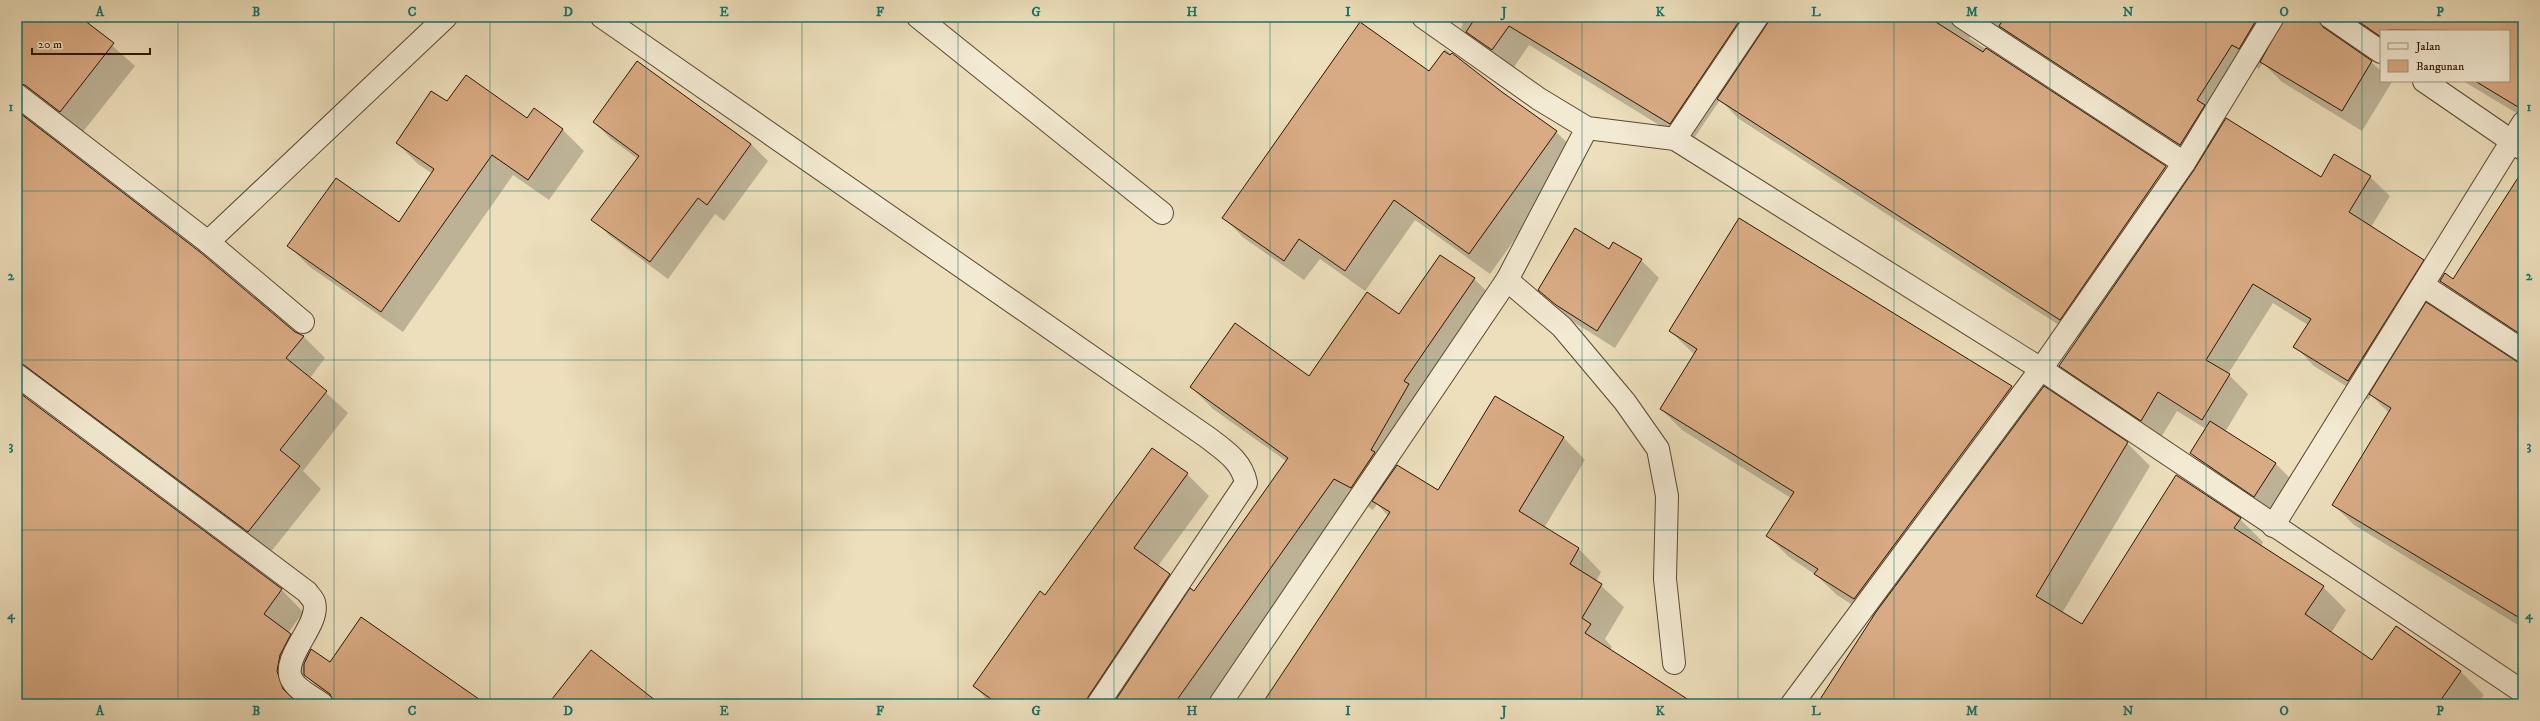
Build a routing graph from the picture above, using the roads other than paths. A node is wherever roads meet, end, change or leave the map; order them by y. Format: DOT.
graph roads {
  1 [pos="446,17"];
  2 [pos="602,17"];
  3 [pos="918,17"];
  4 [pos="1423,17"];
  5 [pos="1757,17"];
  6 [pos="1962,17"];
  7 [pos="2273,17"];
  8 [pos="2330,17"];
  9 [pos="1446,24"];
  10 [pos="2380,51"];
  11 [pos="2425,82"];
  12 [pos="17,95"];
  13 [pos="2523,123"];
  14 [pos="1587,128"];
  15 [pos="1675,139"];
  16 [pos="2517,145"];
  17 [pos="2184,163"];
  18 [pos="1162,213"];
  19 [pos="208,242"];
  20 [pos="1507,280"];
  21 [pos="2424,286"];
  22 [pos="303,322"];
  23 [pos="2523,351"];
  24 [pos="2041,369"];
  25 [pos="17,375"];
  26 [pos="2273,526"];
  27 [pos="1674,663"];
  28 [pos="2523,692"];
  29 [pos="322,704"];
  30 [pos="1098,704"];
  31 [pos="1220,704"];
  32 [pos="1792,704"];
  1 -- 19 [label="street"];
  2 -- 30 [label="street"];
  3 -- 18 [label="street"];
  4 -- 9 [label="street"];
  5 -- 15 [label="street"];
  6 -- 17 [label="street"];
  7 -- 17 [label="street"];
  8 -- 10 [label="street"];
  9 -- 14 [label="street"];
  11 -- 16 [label="street"];
  12 -- 19 [label="street"];
  13 -- 16 [label="street"];
  14 -- 15 [label="street"];
  14 -- 20 [label="street"];
  15 -- 24 [label="street"];
  16 -- 21 [label="street"];
  17 -- 24 [label="street"];
  19 -- 22 [label="street"];
  20 -- 27 [label="street"];
  20 -- 31 [label="street"];
  21 -- 23 [label="street"];
  21 -- 26 [label="street"];
  24 -- 26 [label="street"];
  24 -- 32 [label="street"];
  25 -- 29 [label="street"];
  26 -- 28 [label="street"];
}
